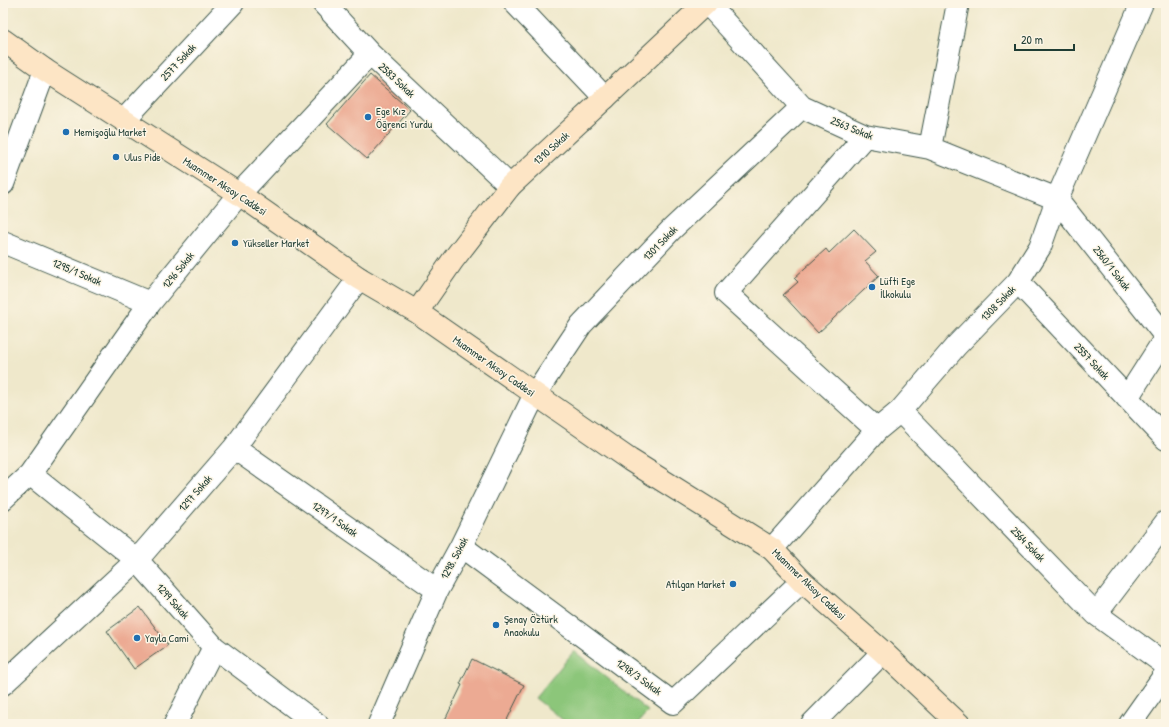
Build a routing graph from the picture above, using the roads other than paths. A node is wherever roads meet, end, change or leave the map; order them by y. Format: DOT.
graph roads {
  1 [pos="233,3"];
  2 [pos="515,3"];
  3 [pos="707,3"];
  4 [pos="958,3"];
  5 [pos="1142,3"];
  6 [pos="326,4"];
  7 [pos="3,40"];
  8 [pos="370,54"];
  9 [pos="45,70"];
  10 [pos="605,98"];
  11 [pos="802,107"];
  12 [pos="124,120"];
  13 [pos="865,136"];
  14 [pos="930,148"];
  15 [pos="3,184"];
  16 [pos="510,186"];
  17 [pos="239,194"];
  18 [pos="1057,199"];
  19 [pos="3,242"];
  20 [pos="359,278"];
  21 [pos="1018,282"];
  22 [pos="150,303"];
  23 [pos="417,312"];
  24 [pos="1166,337"];
  25 [pos="535,394"];
  26 [pos="1127,398"];
  27 [pos="900,411"];
  28 [pos="877,430"];
  29 [pos="1166,439"];
  30 [pos="234,448"];
  31 [pos="30,474"];
  32 [pos="3,499"];
  33 [pos="1166,522"];
  34 [pos="461,546"];
  35 [pos="772,549"];
  36 [pos="136,560"];
  37 [pos="802,581"];
  38 [pos="437,590"];
  39 [pos="1096,614"];
  40 [pos="214,647"];
  41 [pos="883,652"];
  42 [pos="1166,665"];
  43 [pos="1166,673"];
  44 [pos="3,684"];
  45 [pos="175,724"];
  46 [pos="317,724"];
  47 [pos="379,724"];
  48 [pos="812,724"];
  49 [pos="958,724"];
  50 [pos="1130,724"];
  1 -- 12 [label="street, 2577 Sokak"];
  2 -- 10 [label="street"];
  3 -- 10 [label="street, 1310 Sokak"];
  3 -- 11 [label="street, 2563 Sokak"];
  4 -- 14 [label="street"];
  5 -- 18 [label="street, 1308 Sokak"];
  6 -- 8 [label="street, 2583 Sokak"];
  7 -- 9 [label="street, Muammer Aksoy Caddesi"];
  8 -- 16 [label="street, 2583 Sokak"];
  8 -- 17 [label="street, 1296 Sokak"];
  9 -- 12 [label="street, Muammer Aksoy Caddesi"];
  9 -- 15 [label="street"];
  10 -- 16 [label="street, 1310 Sokak"];
  11 -- 13 [label="street, 2563 Sokak"];
  11 -- 25 [label="street, 1301 Sokak"];
  12 -- 17 [label="street, Muammer Aksoy Caddesi"];
  13 -- 14 [label="street, 2563 Sokak"];
  13 -- 28 [label="street"];
  14 -- 18 [label="street, 2563 Sokak"];
  16 -- 23 [label="street, 1310 Sokak"];
  17 -- 20 [label="street, Muammer Aksoy Caddesi"];
  17 -- 22 [label="street, 1296 Sokak"];
  18 -- 21 [label="street, 1308 Sokak"];
  18 -- 24 [label="street, 2560/1 Sokak"];
  19 -- 22 [label="street, 1295/1 Sokak"];
  20 -- 23 [label="street, Muammer Aksoy Caddesi"];
  20 -- 30 [label="street, 1297 Sokak"];
  21 -- 26 [label="street, 2557 Sokak"];
  21 -- 27 [label="street, 1308 Sokak"];
  22 -- 31 [label="street, 1296 Sokak"];
  23 -- 25 [label="street, Muammer Aksoy Caddesi"];
  24 -- 26 [label="street"];
  25 -- 34 [label="street, 1298. Sokak"];
  25 -- 35 [label="street, Muammer Aksoy Caddesi"];
  26 -- 29 [label="street, 2557 Sokak"];
  27 -- 28 [label="street, 1308 Sokak"];
  27 -- 39 [label="street, 2564 Sokak"];
  28 -- 35 [label="street, 1308 Sokak"];
  30 -- 36 [label="street, 1297 Sokak"];
  30 -- 38 [label="street, 1297/1 Sokak"];
  31 -- 32 [label="street, 1296 Sokak"];
  31 -- 36 [label="street, 1299 Sokak"];
  33 -- 39 [label="street"];
  34 -- 37 [label="street, 1298/3 Sokak"];
  34 -- 38 [label="street, 1298. Sokak"];
  35 -- 37 [label="street, Muammer Aksoy Caddesi"];
  36 -- 40 [label="street, 1299 Sokak"];
  36 -- 44 [label="street, 1297 Sokak"];
  37 -- 41 [label="street, Muammer Aksoy Caddesi"];
  38 -- 47 [label="street, 1298. Sokak"];
  39 -- 42 [label="street, 2564 Sokak"];
  40 -- 45 [label="street"];
  40 -- 46 [label="street, 1299 Sokak"];
  41 -- 48 [label="street"];
  41 -- 49 [label="street, Muammer Aksoy Caddesi"];
  43 -- 50 [label="street"];
}
